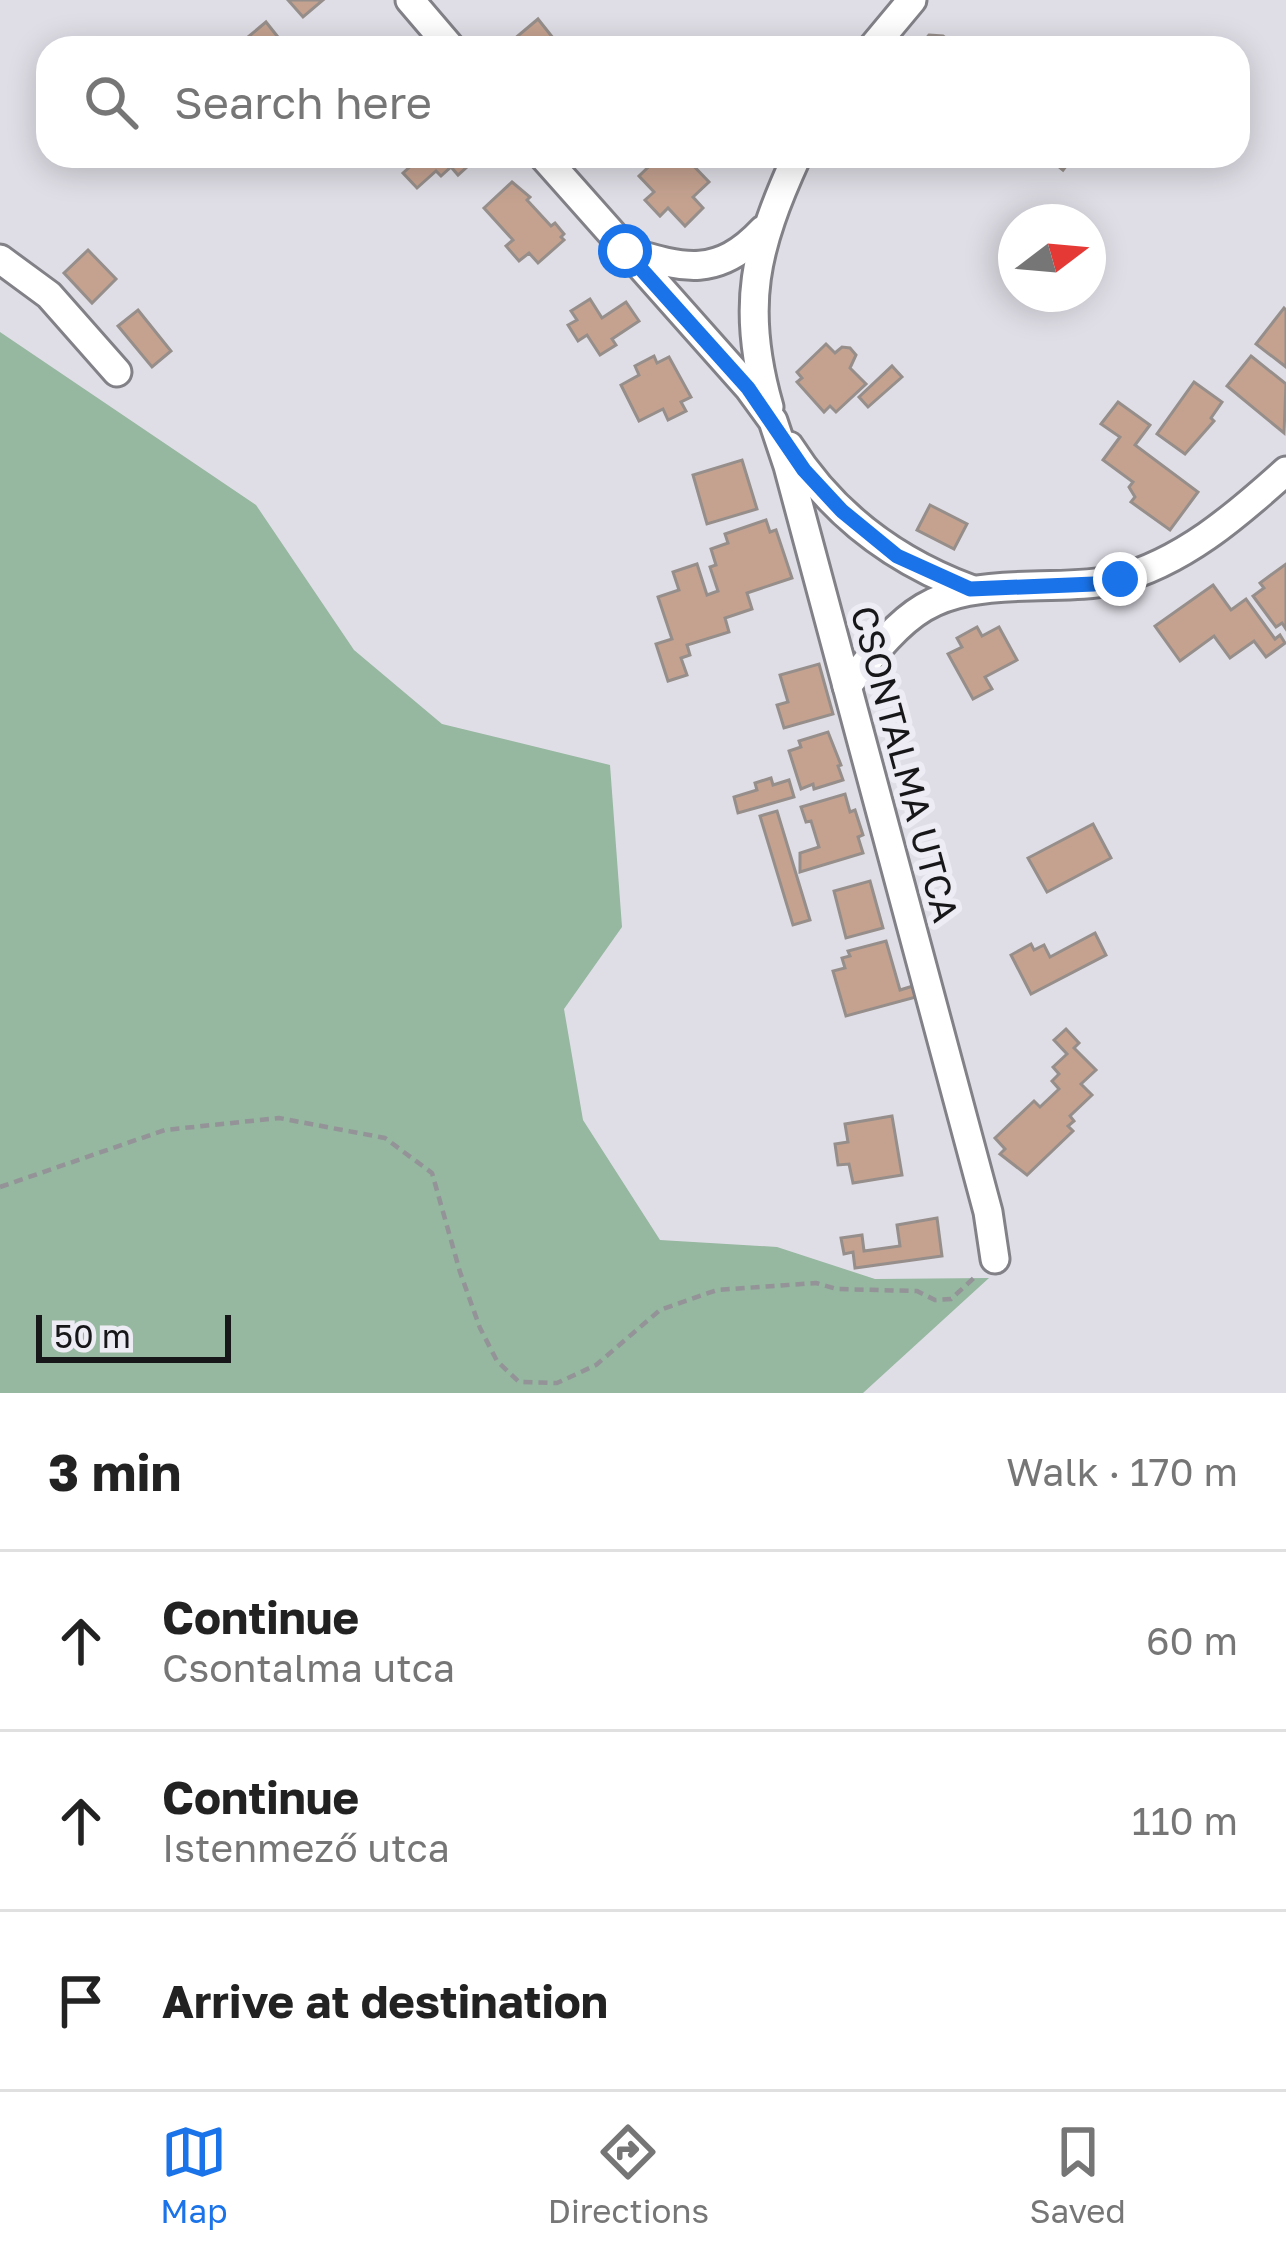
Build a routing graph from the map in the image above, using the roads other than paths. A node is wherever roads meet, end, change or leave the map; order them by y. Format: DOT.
graph roads {
  1 [pos="410,0"];
  2 [pos="912,0"];
  3 [pos="441,36"];
  4 [pos="882,36"];
  5 [pos="554,168"];
  6 [pos="792,168"];
  7 [pos="766,227"];
  8 [pos="625,251"];
  9 [pos="0,259"];
  10 [pos="117,372"];
  11 [pos="773,421"];
  12 [pos="1286,471"];
  13 [pos="970,589"];
  14 [pos="847,686"];
  15 [pos="995,1258"];
  1 -- 3 [label="street"];
  2 -- 4 [label="street"];
  5 -- 8 [label="street, CSONTALMA UTCA"];
  6 -- 7 [label="street"];
  7 -- 8 [label="street"];
  7 -- 11 [label="street"];
  8 -- 11 [label="street, CSONTALMA UTCA"];
  9 -- 10 [label="street"];
  11 -- 13 [label="street"];
  11 -- 14 [label="street, CSONTALMA UTCA"];
  12 -- 13 [label="street"];
  13 -- 14 [label="street"];
  14 -- 15 [label="street, CSONTALMA UTCA"];
}
